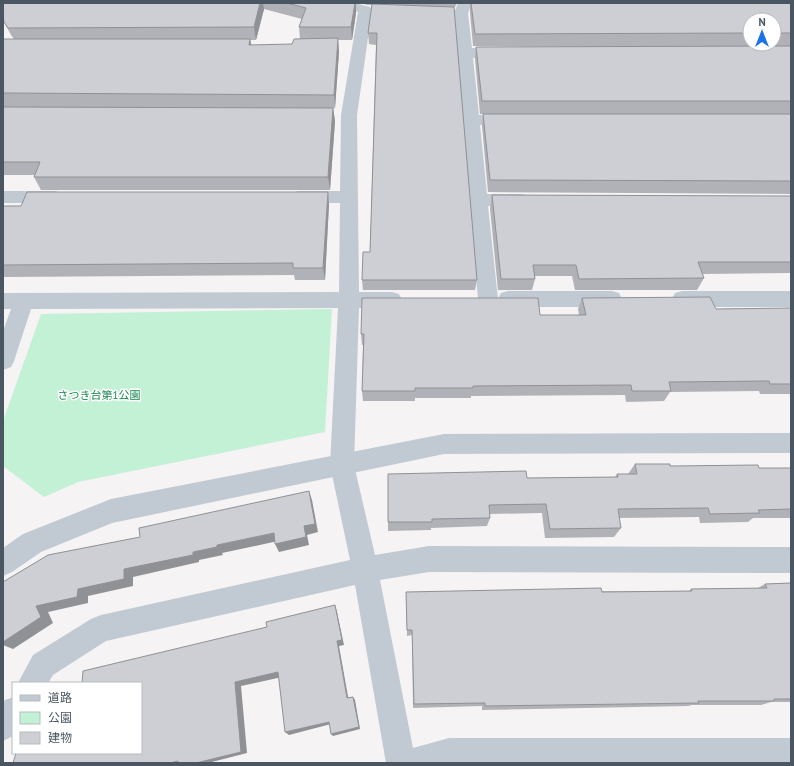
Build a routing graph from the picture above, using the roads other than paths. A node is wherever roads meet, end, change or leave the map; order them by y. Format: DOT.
graph roads {
  1 [pos="338,3"];
  2 [pos="465,3"];
  3 [pos="465,53"];
  4 [pos="521,53"];
  5 [pos="472,120"];
  6 [pos="527,120"];
  7 [pos="3,197"];
  8 [pos="74,197"];
  9 [pos="278,197"];
  10 [pos="348,198"];
  11 [pos="480,200"];
  12 [pos="536,200"];
  13 [pos="631,299"];
  14 [pos="663,299"];
  15 [pos="791,299"];
  16 [pos="410,300"];
  17 [pos="3,301"];
  18 [pos="24,301"];
  19 [pos="349,301"];
  20 [pos="3,362"];
  21 [pos="791,443"];
  22 [pos="342,465"];
  23 [pos="791,560"];
  24 [pos="3,563"];
  25 [pos="365,570"];
  26 [pos="33,682"];
  27 [pos="12,712"];
  28 [pos="3,726"];
  29 [pos="791,753"];
  30 [pos="401,763"];
  31 [pos="414,763"];
  1 -- 10 [label="street"];
  2 -- 3 [label="street"];
  3 -- 4 [label="street"];
  3 -- 5 [label="street"];
  5 -- 6 [label="street"];
  5 -- 11 [label="street"];
  7 -- 8 [label="street"];
  9 -- 10 [label="street"];
  10 -- 19 [label="street"];
  11 -- 12 [label="street"];
  11 -- 13 [label="street"];
  14 -- 15 [label="street"];
  16 -- 19 [label="street"];
  17 -- 18 [label="street"];
  18 -- 19 [label="street"];
  18 -- 20 [label="street"];
  19 -- 22 [label="street"];
  21 -- 22 [label="street"];
  22 -- 24 [label="street"];
  22 -- 25 [label="street"];
  23 -- 25 [label="street"];
  25 -- 26 [label="street"];
  25 -- 30 [label="street"];
  27 -- 28 [label="street"];
  29 -- 31 [label="street"];
}
